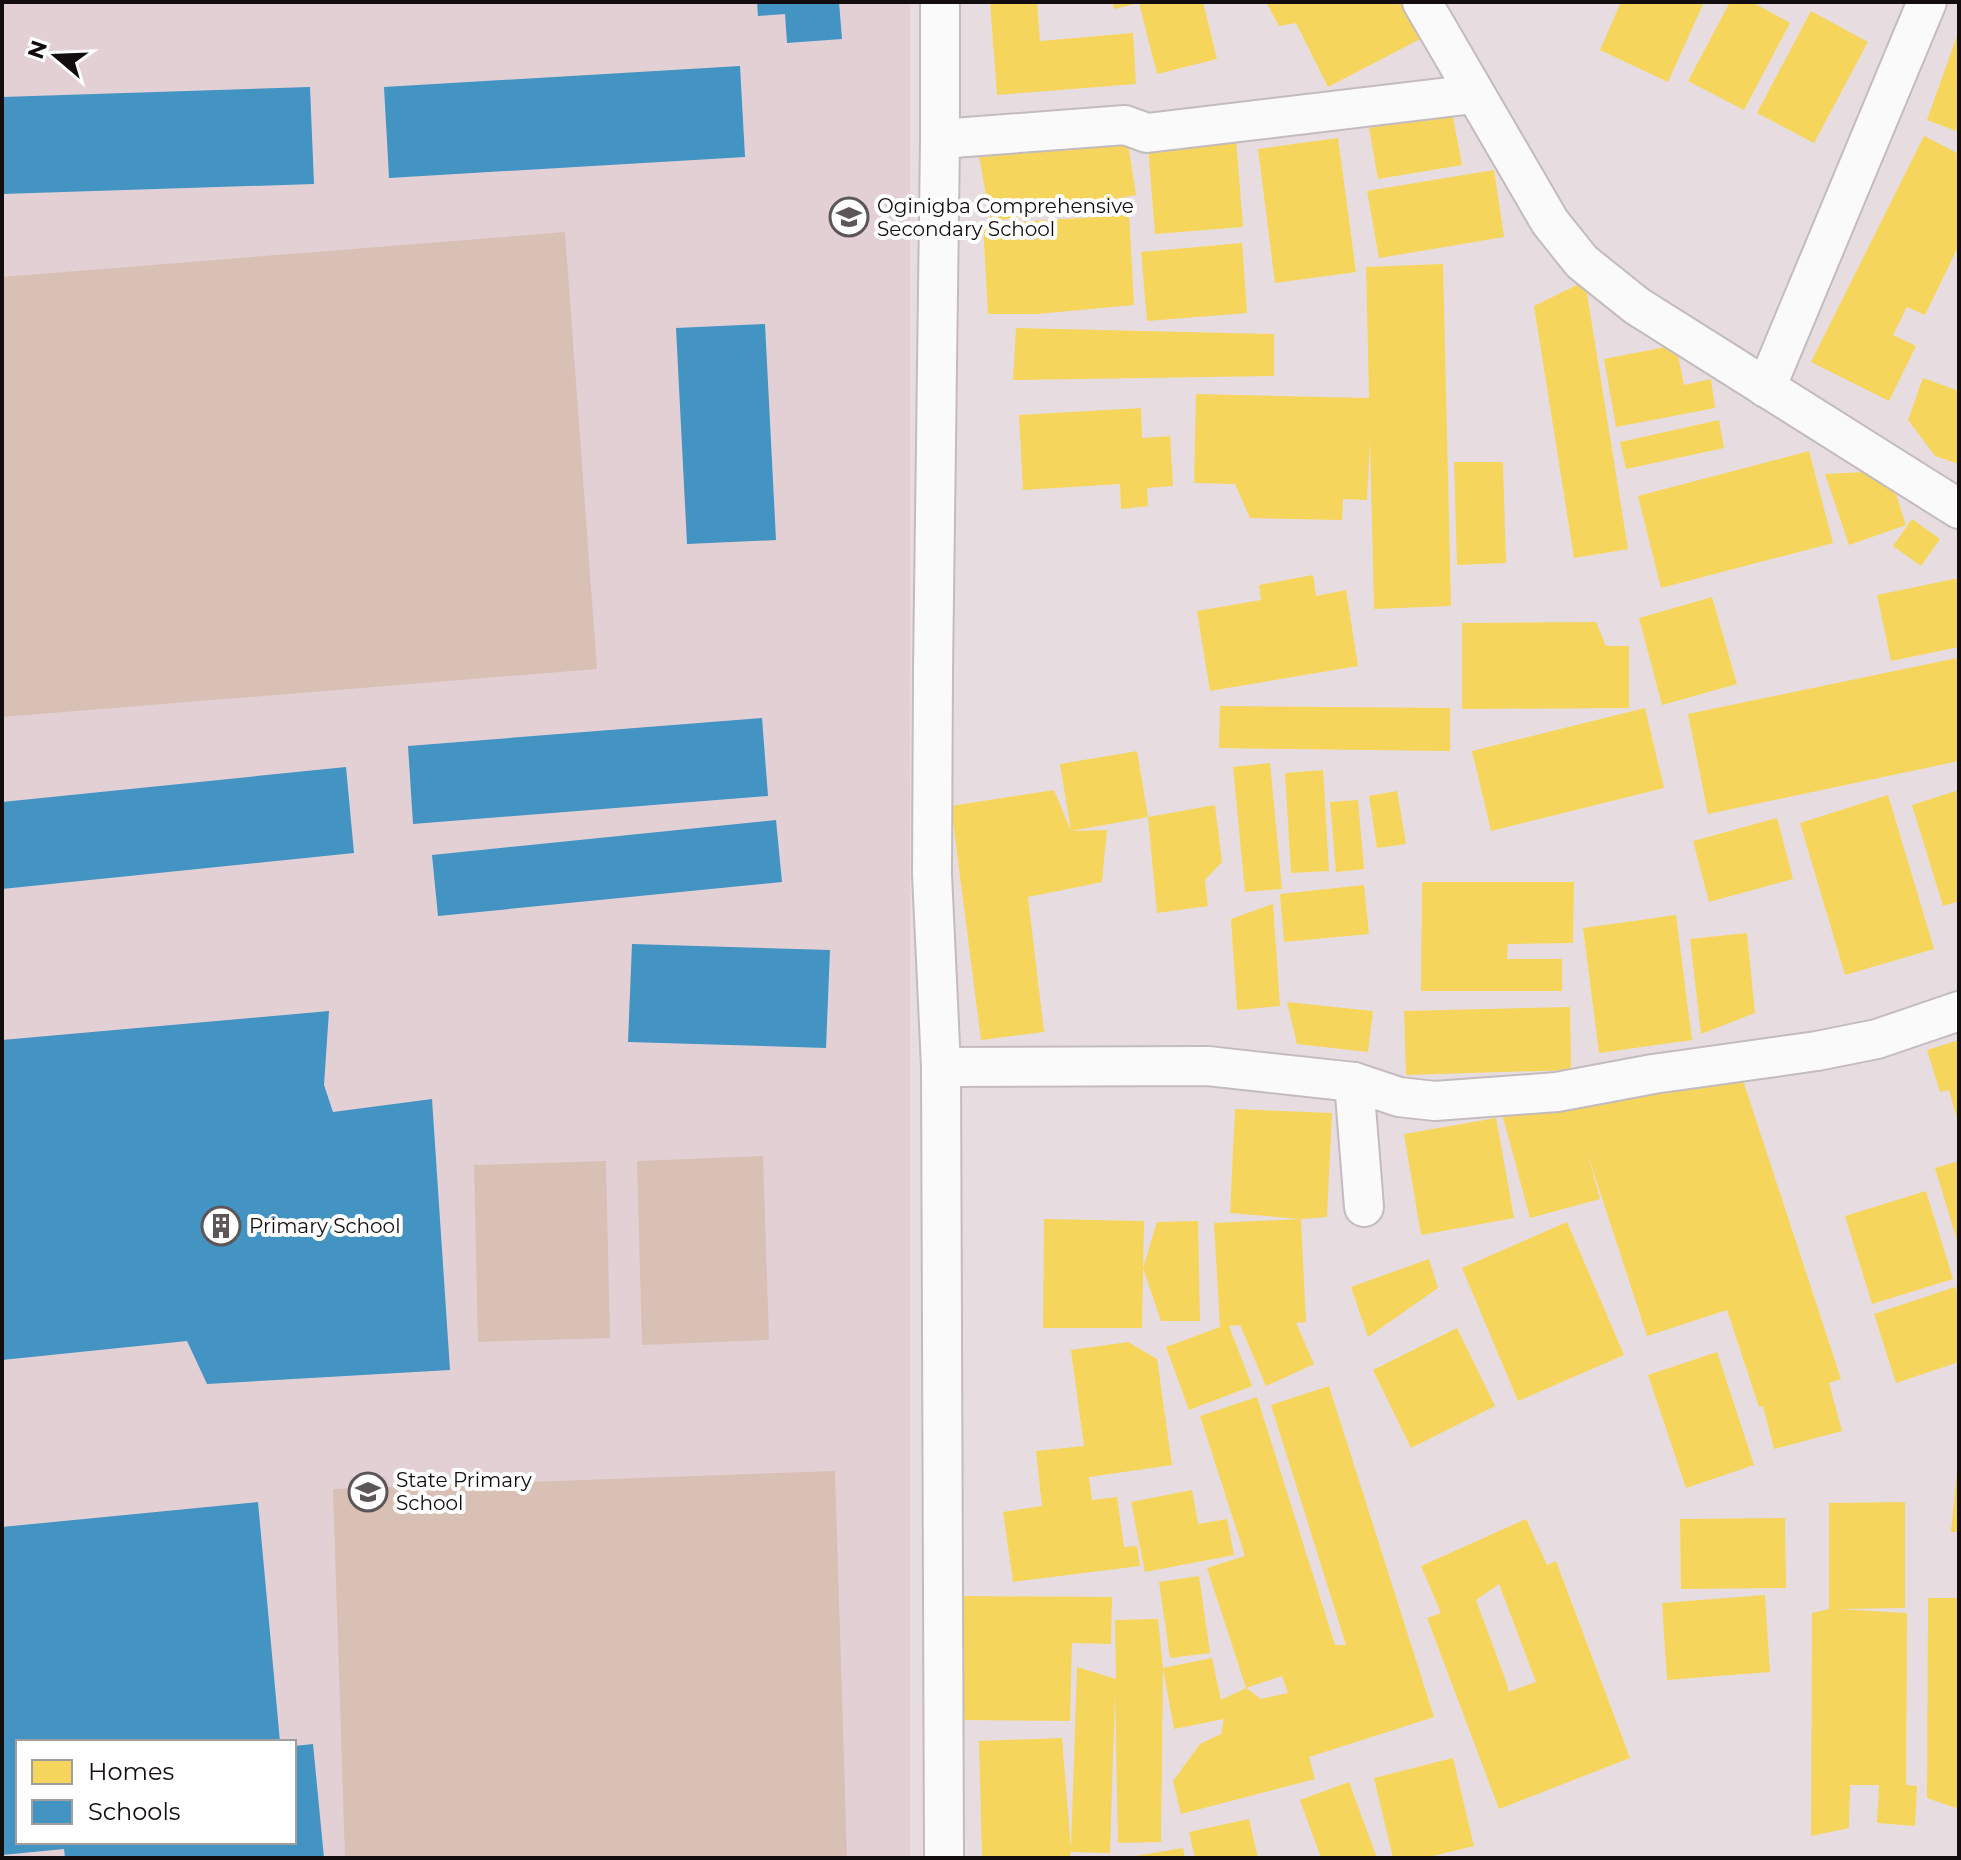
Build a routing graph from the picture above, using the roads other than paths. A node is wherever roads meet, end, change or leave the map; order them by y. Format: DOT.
graph roads {
  1 [pos="940,2"];
  2 [pos="1422,2"];
  3 [pos="1927,2"];
  4 [pos="1474,94"];
  5 [pos="940,139"];
  6 [pos="1766,388"];
  7 [pos="1959,509"];
  8 [pos="1959,1011"];
  9 [pos="941,1067"];
  10 [pos="1354,1082"];
  11 [pos="1364,1207"];
  12 [pos="944,1858"];
  1 -- 5 [label="street"];
  2 -- 4 [label="street"];
  3 -- 6 [label="street"];
  4 -- 5 [label="street"];
  4 -- 6 [label="street"];
  5 -- 9 [label="street"];
  6 -- 7 [label="street"];
  8 -- 10 [label="street"];
  9 -- 10 [label="street"];
  9 -- 12 [label="street"];
  10 -- 11 [label="street"];
}
